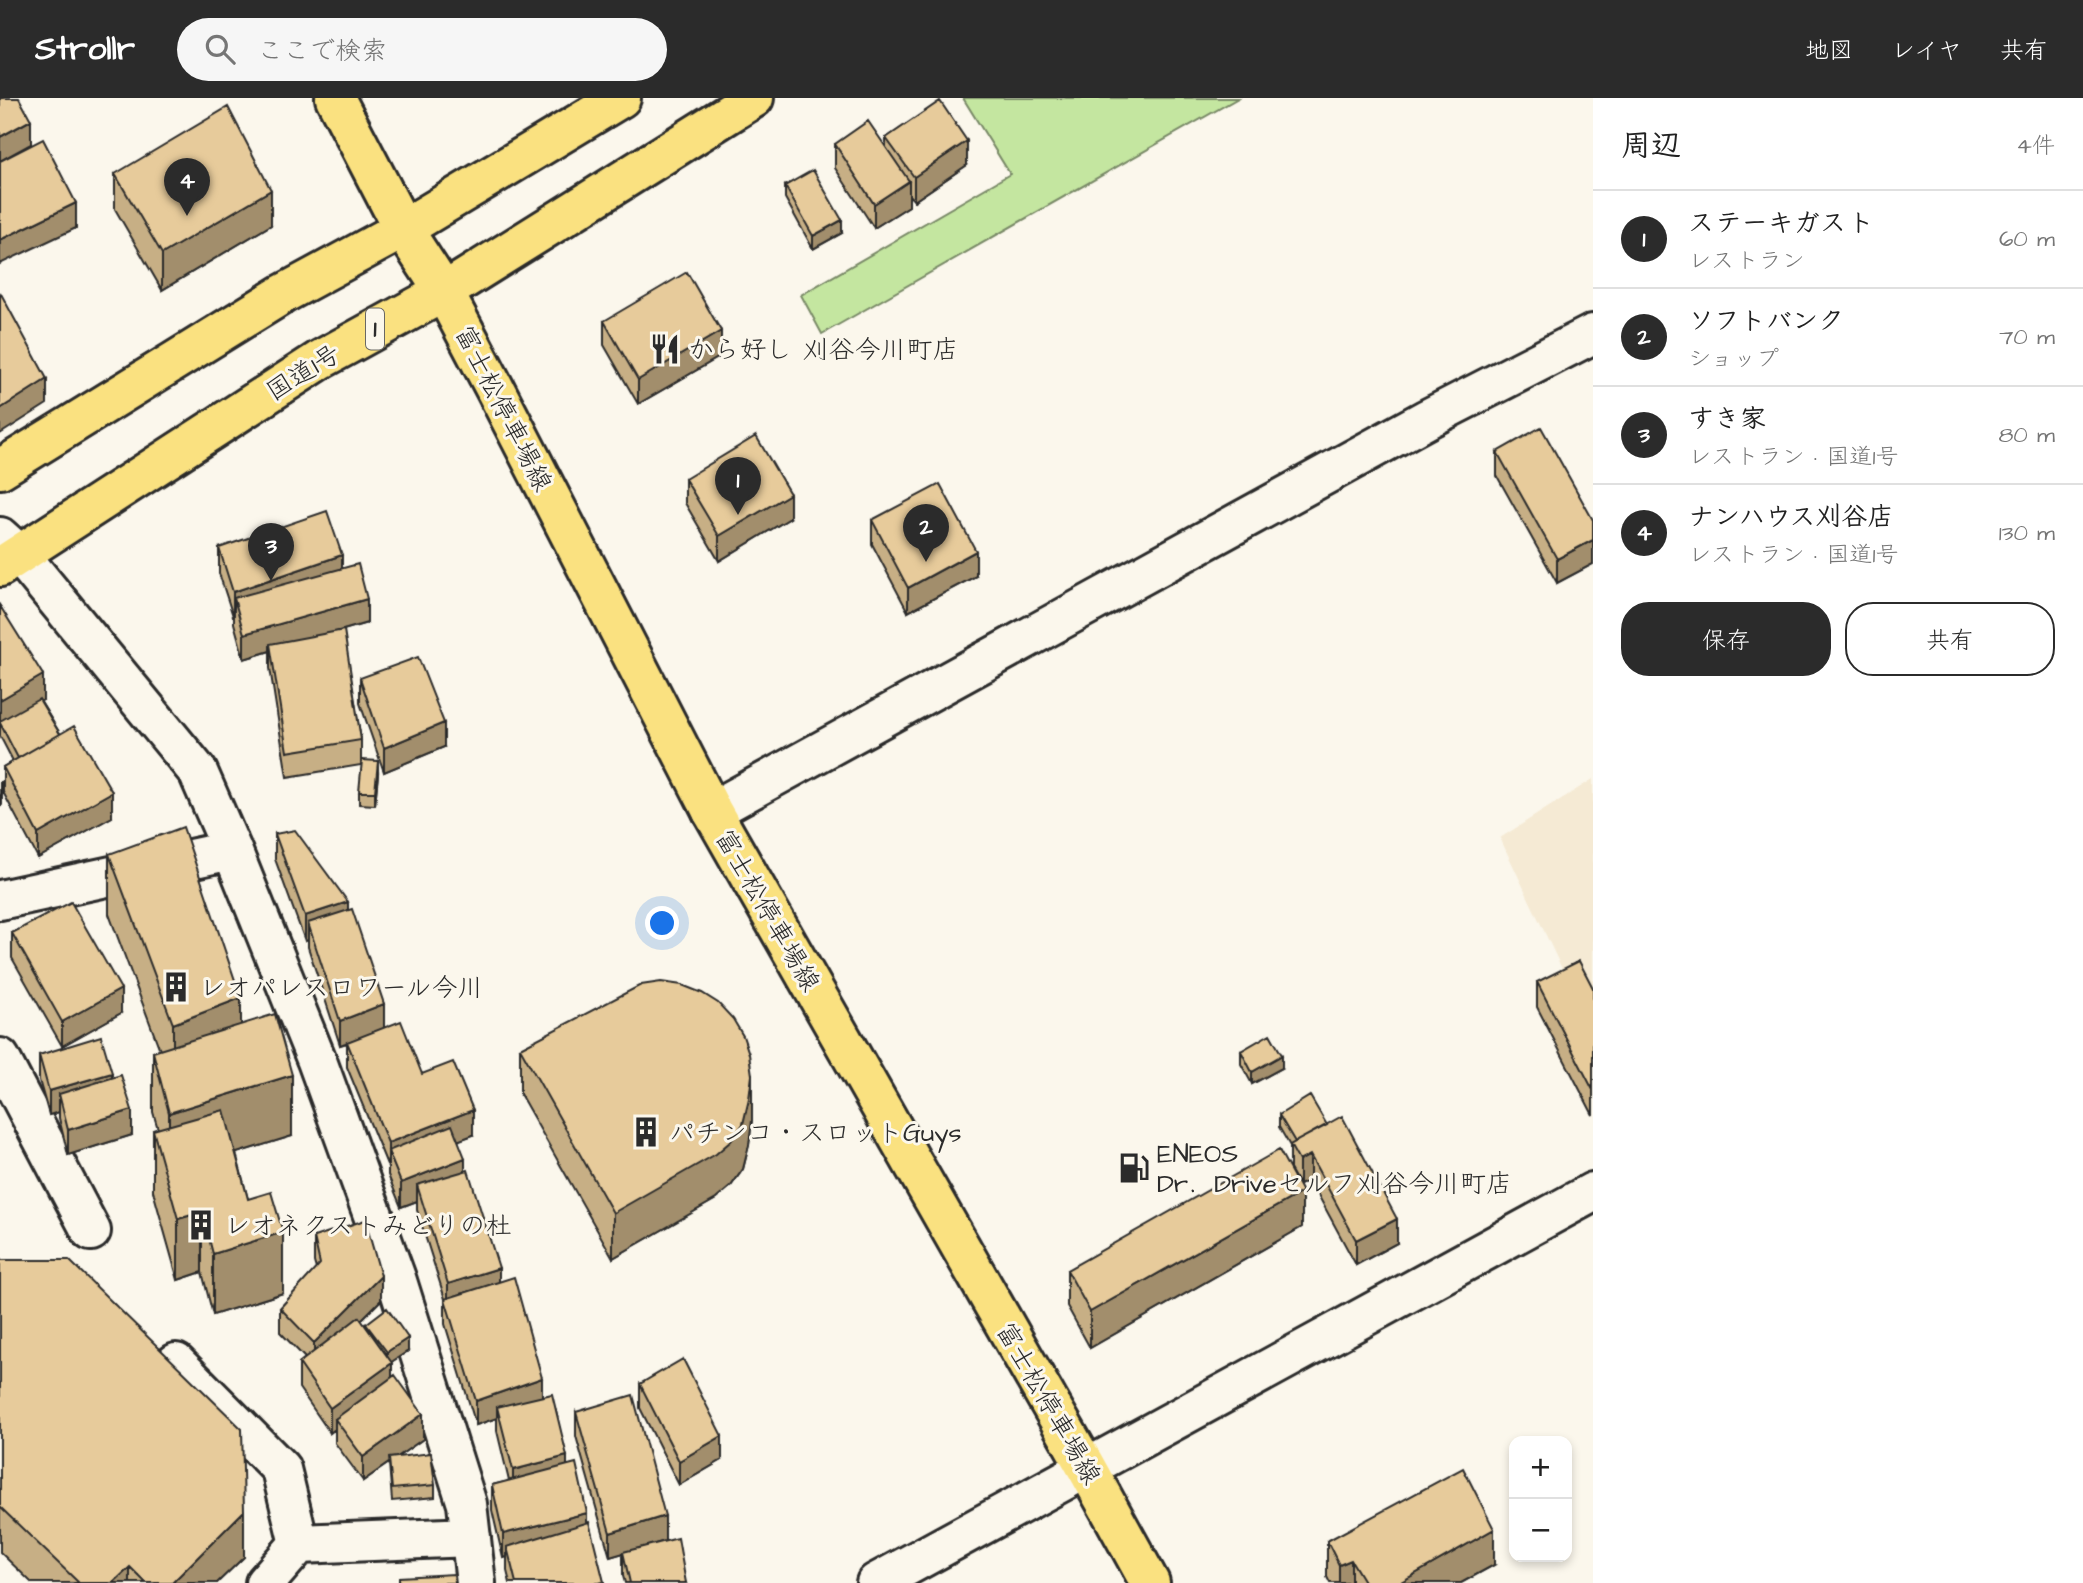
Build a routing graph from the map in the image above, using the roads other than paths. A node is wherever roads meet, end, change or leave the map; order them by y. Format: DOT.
graph roads {
  1 [pos="335,98"];
  2 [pos="621,98"];
  3 [pos="754,98"];
  4 [pos="403,229"];
  5 [pos="444,292"];
  6 [pos="1593,334"];
  7 [pos="0,469"];
  8 [pos="7,553"];
  9 [pos="712,811"];
  10 [pos="232,850"];
  11 [pos="0,900"];
  12 [pos="0,1058"];
  13 [pos="1593,1192"];
  14 [pos="91,1231"];
  15 [pos="176,1363"];
  16 [pos="1086,1466"];
  17 [pos="471,1537"];
  18 [pos="299,1544"];
  19 [pos="265,1583"];
  20 [pos="476,1583"];
  21 [pos="876,1583"];
  22 [pos="1150,1583"];
  1 -- 4 [label="main road, 富士松停車場線"];
  2 -- 4 [label="main road"];
  3 -- 5 [label="main road, 国道1号 / 1"];
  4 -- 5 [label="main road, 富士松停車場線"];
  4 -- 7 [label="main road"];
  5 -- 8 [label="main road, 国道1号 / 1"];
  5 -- 9 [label="main road, 富士松停車場線"];
  6 -- 9 [label="street"];
  8 -- 10 [label="street"];
  9 -- 16 [label="main road, 富士松停車場線"];
  10 -- 11 [label="street"];
  10 -- 17 [label="street"];
  12 -- 14 [label="street"];
  13 -- 16 [label="street"];
  15 -- 18 [label="street"];
  16 -- 21 [label="street"];
  16 -- 22 [label="main road, 富士松停車場線"];
  17 -- 18 [label="street"];
  17 -- 20 [label="street"];
  18 -- 19 [label="street"];
}
